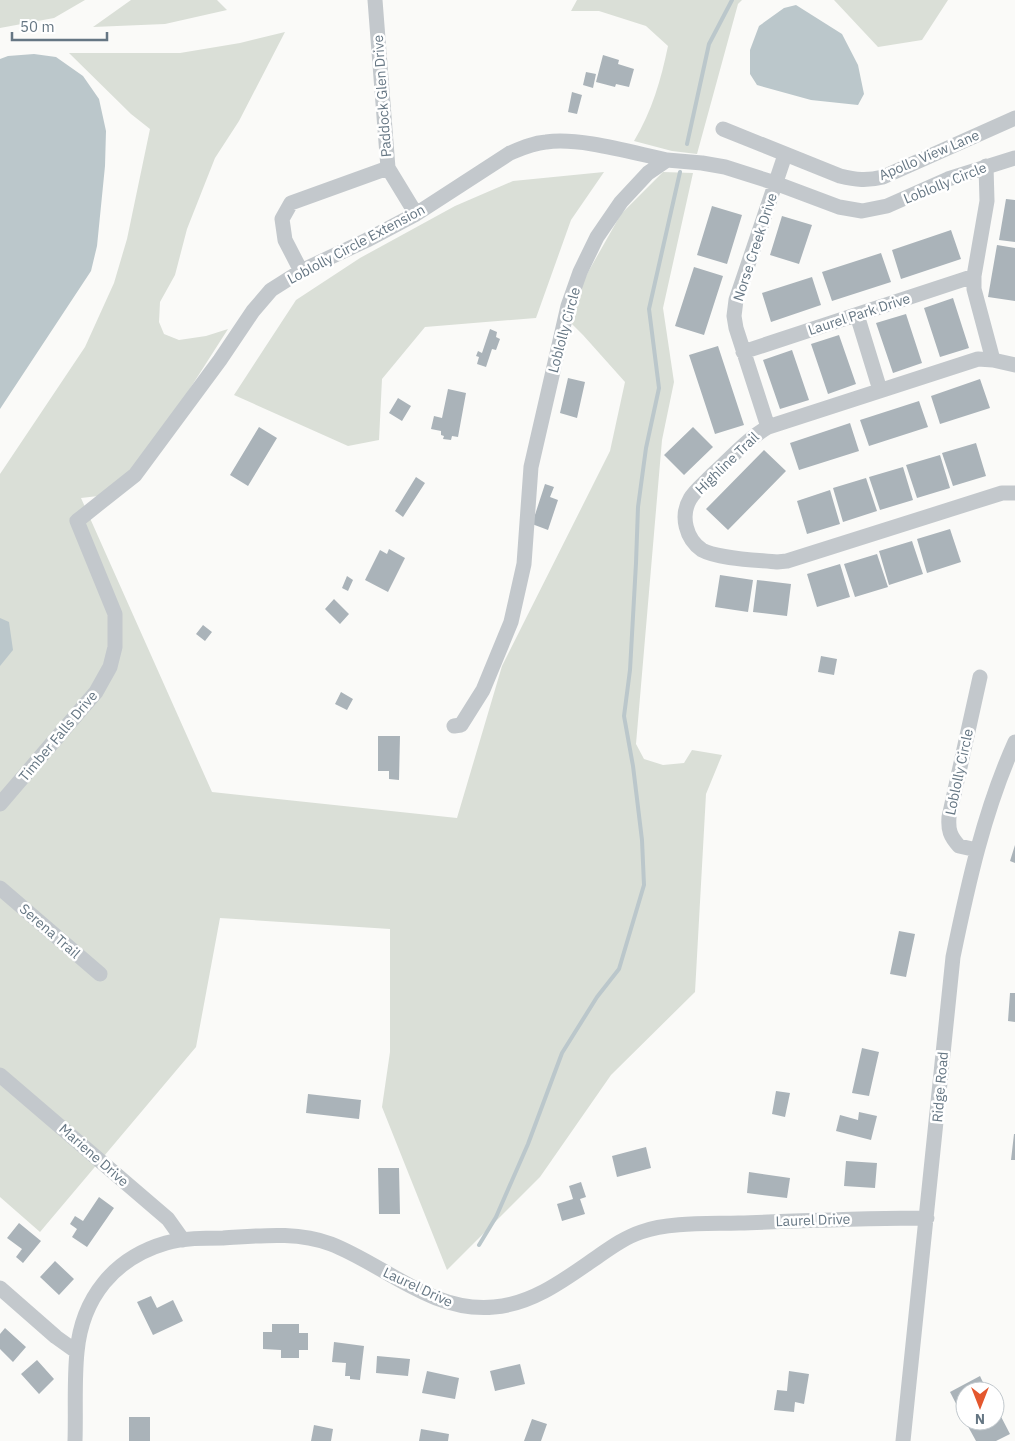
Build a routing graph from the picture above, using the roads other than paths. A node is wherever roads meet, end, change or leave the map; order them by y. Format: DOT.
graph roads {
  1 [pos="375,0"];
  2 [pos="1015,118"];
  3 [pos="723,129"];
  4 [pos="785,155"];
  5 [pos="1015,158"];
  6 [pos="667,160"];
  7 [pos="986,166"];
  8 [pos="388,168"];
  9 [pos="775,184"];
  10 [pos="416,214"];
  11 [pos="301,271"];
  12 [pos="974,276"];
  13 [pos="857,315"];
  14 [pos="743,352"];
  15 [pos="993,360"];
  16 [pos="1015,365"];
  17 [pos="880,390"];
  18 [pos="768,426"];
  19 [pos="1015,493"];
  20 [pos="78,521"];
  21 [pos="980,677"];
  22 [pos="454,726"];
  23 [pos="1015,742"];
  24 [pos="0,804"];
  25 [pos="977,850"];
  26 [pos="0,888"];
  27 [pos="100,974"];
  28 [pos="0,1075"];
  29 [pos="927,1218"];
  30 [pos="183,1240"];
  31 [pos="0,1288"];
  32 [pos="77,1352"];
  33 [pos="75,1441"];
  34 [pos="903,1441"];
  1 -- 8 [label="street, Paddock Glen Drive"];
  2 -- 4 [label="street, Apollo View Lane"];
  3 -- 4 [label="street, Apollo View Lane"];
  4 -- 9 [label="street, Norse Creek Drive"];
  5 -- 7 [label="street, Loblolly Circle"];
  6 -- 9 [label="street, Loblolly Circle"];
  6 -- 10 [label="street, Loblolly Circle Extension"];
  6 -- 22 [label="street, Loblolly Circle"];
  7 -- 9 [label="street, Loblolly Circle"];
  7 -- 12 [label="street"];
  8 -- 10 [label="street, Paddock Glen Drive"];
  8 -- 11 [label="street"];
  9 -- 14 [label="street, Norse Creek Drive"];
  10 -- 11 [label="street, Loblolly Circle Extension"];
  11 -- 20 [label="street, Loblolly Circle Extension"];
  12 -- 13 [label="street, Laurel Park Drive"];
  12 -- 15 [label="street"];
  13 -- 14 [label="street, Laurel Park Drive"];
  13 -- 17 [label="street"];
  14 -- 18 [label="street, Norse Creek Drive"];
  15 -- 16 [label="street, Highline Trail"];
  15 -- 17 [label="street, Highline Trail"];
  17 -- 18 [label="street, Highline Trail"];
  18 -- 19 [label="street, Highline Trail"];
  20 -- 24 [label="street, Timber Falls Drive"];
  21 -- 25 [label="street, Loblolly Circle"];
  23 -- 25 [label="street, Ridge Road"];
  25 -- 29 [label="street, Ridge Road"];
  26 -- 27 [label="street, Serena Trail"];
  28 -- 30 [label="street, Mariene Drive"];
  29 -- 30 [label="street, Laurel Drive"];
  29 -- 34 [label="street, Ridge Road"];
  30 -- 32 [label="street, Laurel Drive"];
  31 -- 32 [label="street"];
  32 -- 33 [label="street, Laurel Drive"];
}
